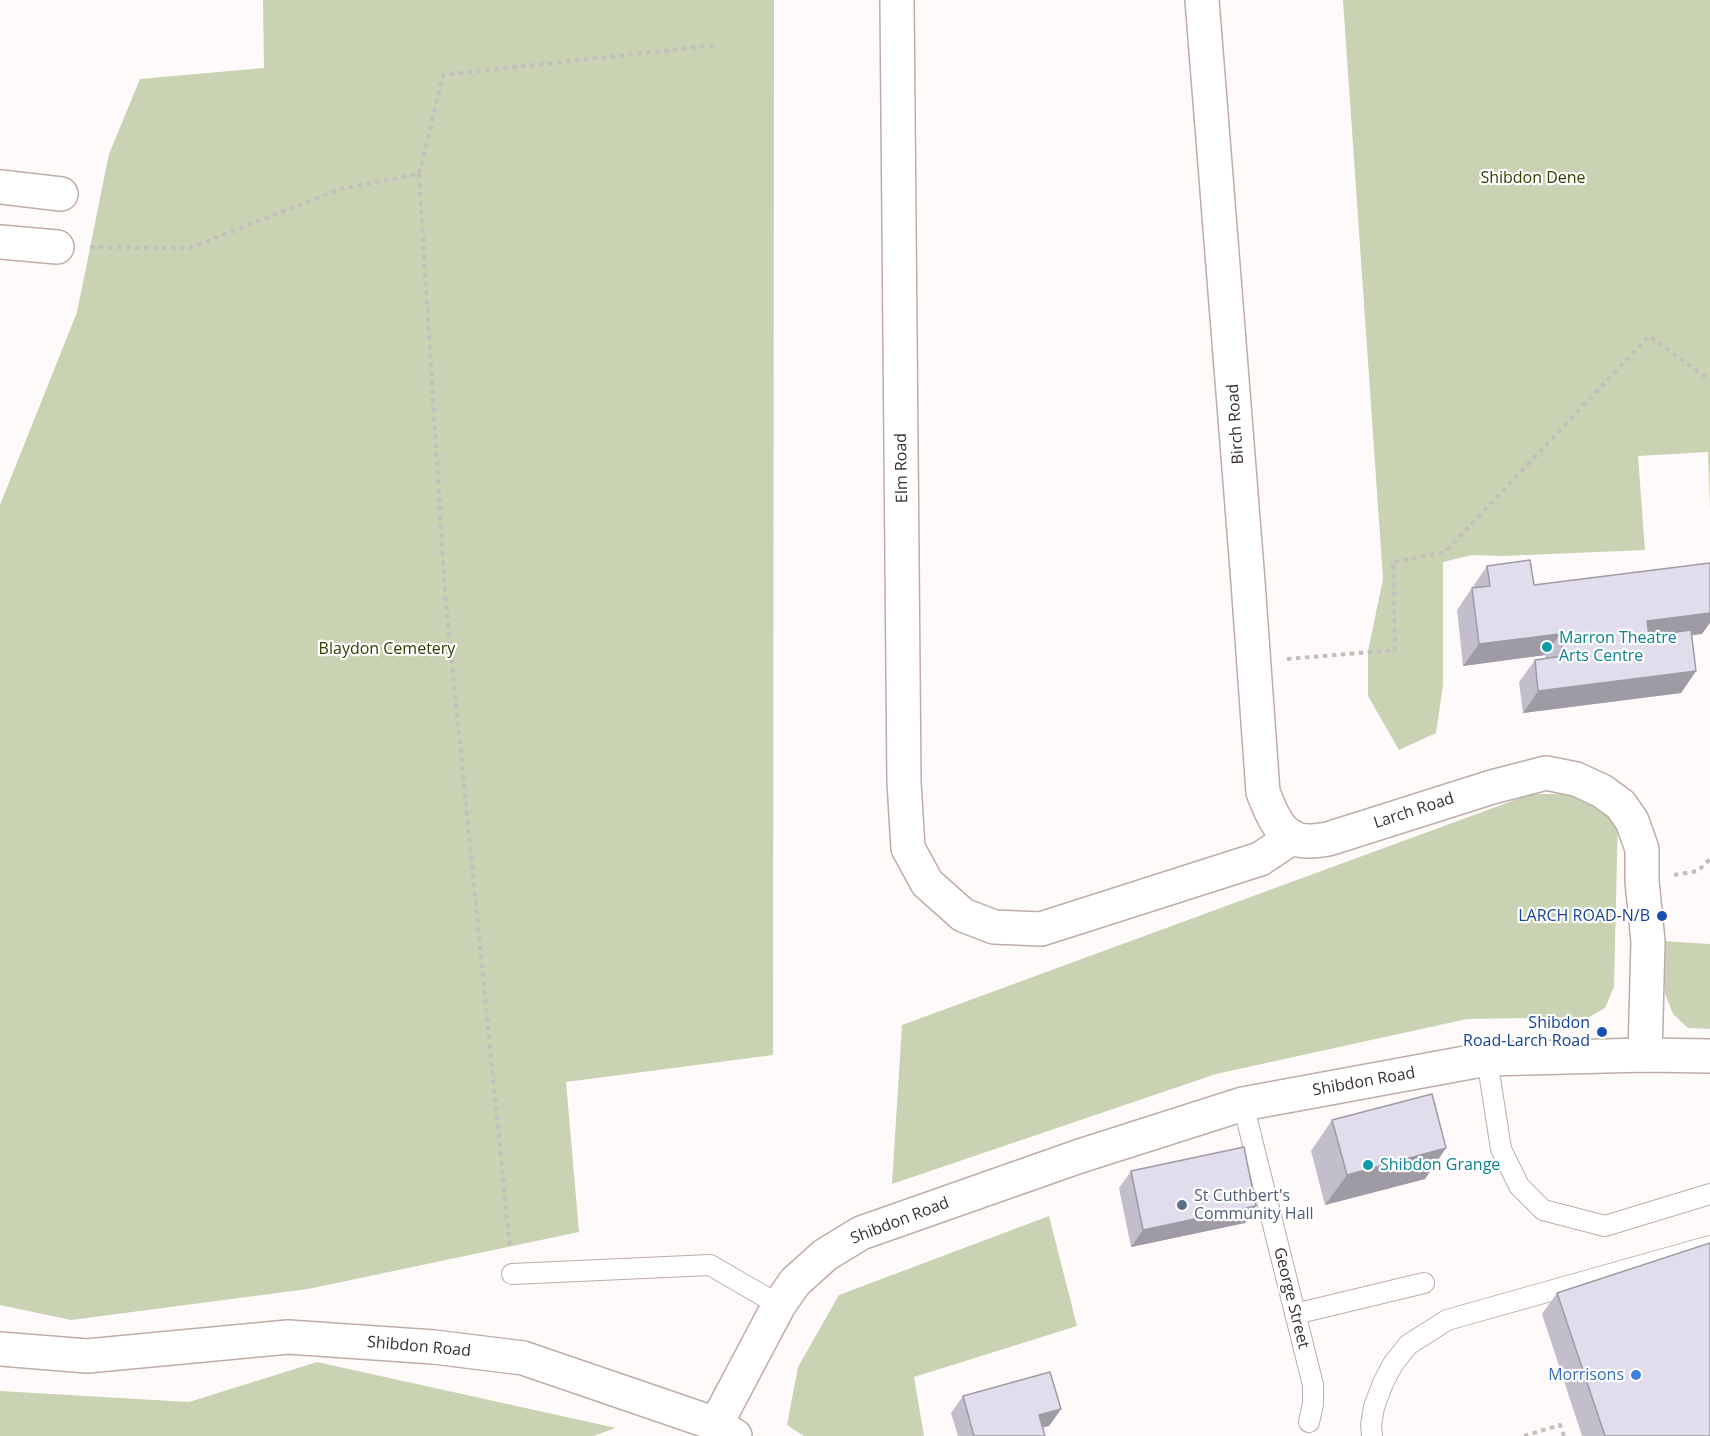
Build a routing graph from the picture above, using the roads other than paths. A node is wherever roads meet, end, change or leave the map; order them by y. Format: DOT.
graph roads {
  1 [pos="897,0"];
  2 [pos="1202,0"];
  3 [pos="0,187"];
  4 [pos="61,194"];
  5 [pos="0,242"];
  6 [pos="57,247"];
  7 [pos="1293,837"];
  8 [pos="1645,1055"];
  9 [pos="1710,1056"];
  10 [pos="1487,1059"];
  11 [pos="1243,1104"];
  12 [pos="1710,1194"];
  13 [pos="1710,1246"];
  14 [pos="512,1274"];
  15 [pos="1424,1283"];
  16 [pos="779,1305"];
  17 [pos="1295,1314"];
  18 [pos="0,1349"];
  19 [pos="1309,1422"];
  20 [pos="726,1430"];
  21 [pos="1372,1436"];
  1 -- 7 [label="street, Elm Road"];
  2 -- 7 [label="street, Birch Road"];
  3 -- 4 [label="street"];
  5 -- 6 [label="street"];
  7 -- 8 [label="street, Larch Road"];
  8 -- 9 [label="street, Shibdon Road"];
  8 -- 10 [label="street, Shibdon Road"];
  10 -- 11 [label="street, Shibdon Road"];
  10 -- 12 [label="lane"];
  11 -- 16 [label="street, Shibdon Road"];
  11 -- 17 [label="lane, George Street"];
  13 -- 21 [label="lane"];
  14 -- 16 [label="lane"];
  15 -- 17 [label="lane"];
  16 -- 20 [label="street, Shibdon Road"];
  17 -- 19 [label="lane, George Street"];
  18 -- 20 [label="street, Shibdon Road"];
}
